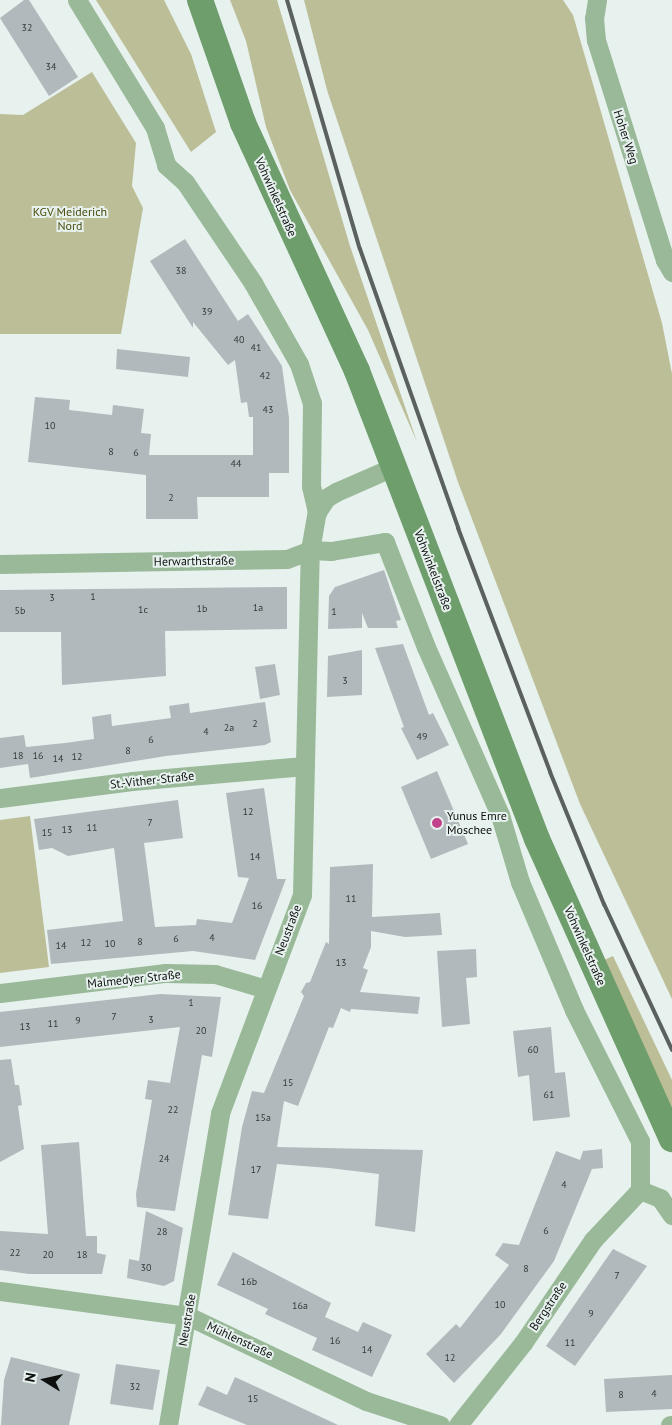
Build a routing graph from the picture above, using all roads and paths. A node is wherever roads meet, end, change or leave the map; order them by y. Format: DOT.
graph roads {
  1 [pos="76,0"];
  2 [pos="200,0"];
  3 [pos="597,0"];
  4 [pos="672,272"];
  5 [pos="393,467"];
  6 [pos="317,512"];
  7 [pos="310,550"];
  8 [pos="0,564"];
  9 [pos="304,766"];
  10 [pos="0,798"];
  11 [pos="266,989"];
  12 [pos="0,993"];
  13 [pos="672,1139"];
  14 [pos="640,1190"];
  15 [pos="672,1215"];
  16 [pos="0,1292"];
  17 [pos="188,1316"];
  18 [pos="168,1425"];
  19 [pos="440,1425"];
  20 [pos="458,1425"];
  1 -- 6 [label="street"];
  2 -- 5 [label="main road, Vohwinkelstraße"];
  3 -- 4 [label="street, Hoher Weg"];
  5 -- 6 [label="street"];
  5 -- 13 [label="main road, Vohwinkelstraße"];
  6 -- 7 [label="street, Neustraße"];
  7 -- 8 [label="street, Herwarthstraße"];
  7 -- 9 [label="street, Neustraße"];
  7 -- 14 [label="street, Herwarthstraße"];
  9 -- 10 [label="street, St.-Vither-Straße"];
  9 -- 11 [label="street, Neustraße"];
  11 -- 12 [label="street, Malmedyer Straße"];
  11 -- 17 [label="street, Neustraße"];
  14 -- 15 [label="street"];
  14 -- 20 [label="street, Bergstraße"];
  16 -- 17 [label="street, Mühlenstraße"];
  17 -- 18 [label="street, Neustraße"];
  17 -- 19 [label="street, Mühlenstraße"];
}
